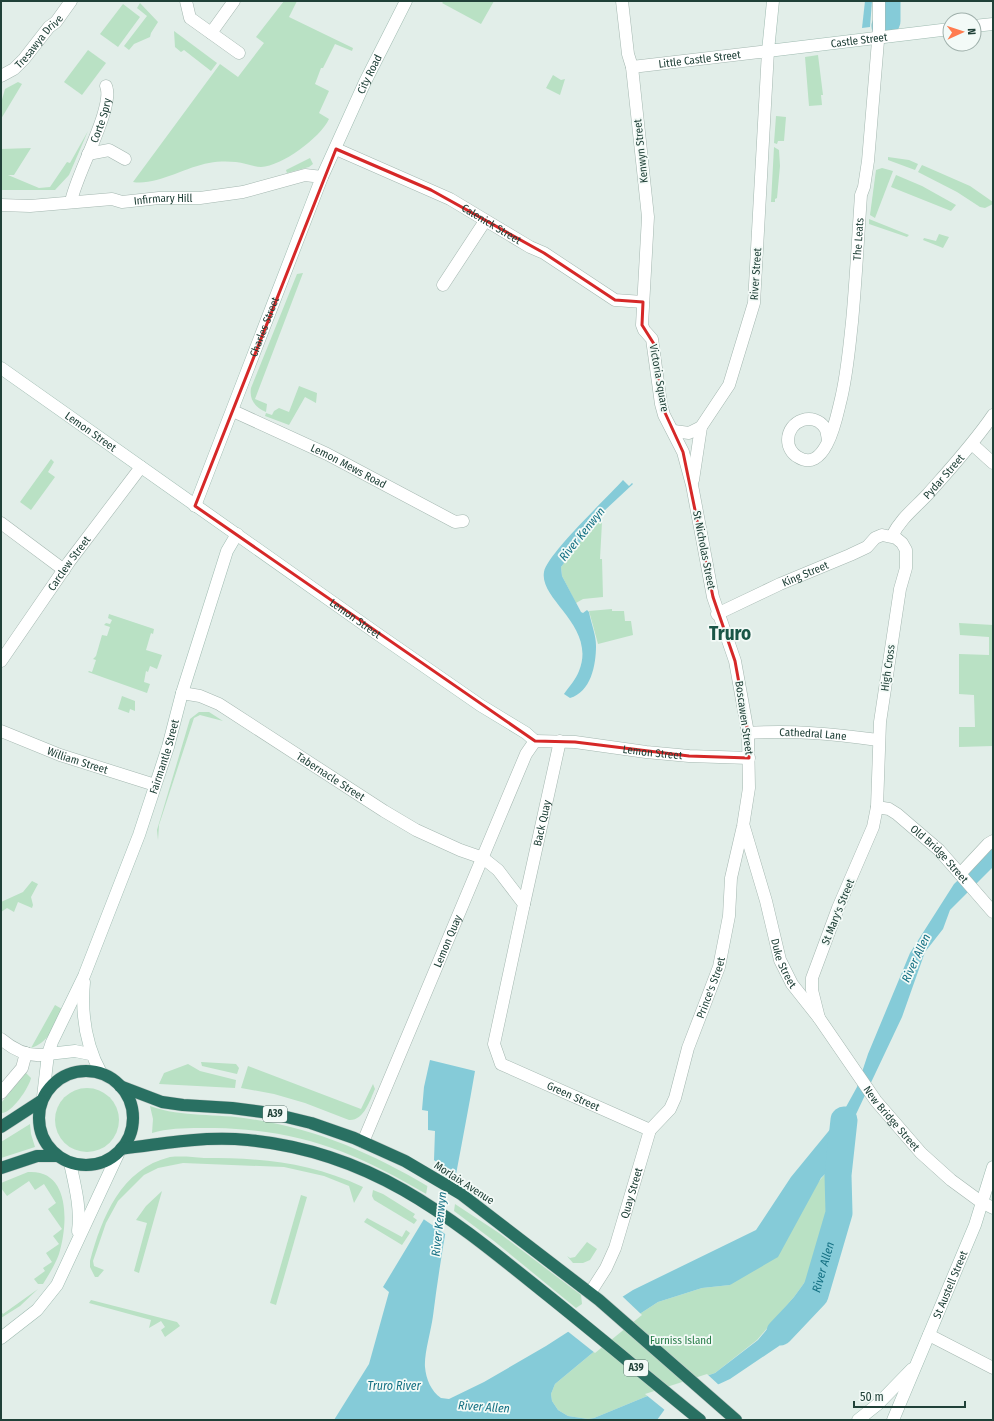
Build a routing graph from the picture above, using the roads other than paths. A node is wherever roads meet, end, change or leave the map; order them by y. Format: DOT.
graph roads {
  1 [pos="71,1"];
  2 [pos="186,1"];
  3 [pos="234,1"];
  4 [pos="406,1"];
  5 [pos="622,1"];
  6 [pos="773,1"];
  7 [pos="879,1"];
  8 [pos="993,24"];
  9 [pos="982,25"];
  10 [pos="942,30"];
  11 [pos="211,33"];
  12 [pos="878,37"];
  13 [pos="768,51"];
  14 [pos="238,52"];
  15 [pos="632,67"];
  16 [pos="1,76"];
  17 [pos="106,86"];
  18 [pos="336,148"];
  19 [pos="88,154"];
  20 [pos="125,159"];
  21 [pos="322,177"];
  22 [pos="71,202"];
  23 [pos="1,205"];
  24 [pos="485,221"];
  25 [pos="443,285"];
  26 [pos="643,302"];
  27 [pos="1,368"];
  28 [pos="233,411"];
  29 [pos="993,415"];
  30 [pos="702,427"];
  31 [pos="674,431"];
  32 [pos="828,440"];
  33 [pos="972,444"];
  34 [pos="993,463"];
  35 [pos="140,467"];
  36 [pos="692,485"];
  37 [pos="195,506"];
  38 [pos="463,521"];
  39 [pos="1,523"];
  40 [pos="236,534"];
  41 [pos="892,536"];
  42 [pos="64,570"];
  43 [pos="717,614"];
  44 [pos="1,662"];
  45 [pos="182,693"];
  46 [pos="1,731"];
  47 [pos="748,733"];
  48 [pos="878,740"];
  49 [pos="535,741"];
  50 [pos="560,741"];
  51 [pos="749,758"];
  52 [pos="155,785"];
  53 [pos="877,807"];
  54 [pos="744,826"];
  55 [pos="993,841"];
  56 [pos="483,858"];
  57 [pos="960,874"];
  58 [pos="731,878"];
  59 [pos="766,901"];
  60 [pos="524,904"];
  61 [pos="993,912"];
  62 [pos="84,976"];
  63 [pos="819,1018"];
  64 [pos="1,1039"];
  65 [pos="26,1053"];
  66 [pos="48,1054"];
  67 [pos="90,1054"];
  68 [pos="499,1060"];
  69 [pos="101,1074"];
  70 [pos="120,1086"];
  71 [pos="1,1094"];
  72 [pos="676,1095"];
  73 [pos="42,1099"];
  74 [pos="1,1127"];
  75 [pos="650,1130"];
  76 [pos="363,1142"];
  77 [pos="120,1151"];
  78 [pos="57,1156"];
  79 [pos="70,1163"];
  80 [pos="993,1167"];
  81 [pos="1,1168"];
  82 [pos="981,1202"];
  83 [pos="993,1208"];
  84 [pos="76,1242"];
  85 [pos="595,1297"];
  86 [pos="929,1335"];
  87 [pos="1,1338"];
  88 [pos="916,1365"];
  89 [pos="993,1368"];
  90 [pos="700,1420"];
  91 [pos="736,1420"];
  92 [pos="858,1420"];
  93 [pos="893,1420"];
  1 -- 16 [label="street, Tresawya Drive"];
  2 -- 11 [label="street"];
  3 -- 11 [label="street"];
  4 -- 18 [label="street, City Road"];
  5 -- 15 [label="street, Kenwyn Street"];
  6 -- 13 [label="street, River Street"];
  7 -- 12 [label="street, The Leats"];
  8 -- 9 [label="street"];
  10 -- 12 [label="street, Castle Street"];
  11 -- 14 [label="street"];
  12 -- 13 [label="street, Castle Street"];
  12 -- 32 [label="street, The Leats"];
  13 -- 15 [label="street, Little Castle Street"];
  13 -- 30 [label="street, River Street"];
  15 -- 26 [label="street, Kenwyn Street"];
  17 -- 19 [label="street, Corte Spry"];
  18 -- 21 [label="street, Charles Street"];
  18 -- 24 [label="street, Calenick Street"];
  19 -- 20 [label="street, Corte Spry"];
  19 -- 22 [label="street, Corte Spry"];
  21 -- 22 [label="street, Infirmary Hill"];
  21 -- 28 [label="street, Charles Street"];
  22 -- 23 [label="street, Infirmary Hill"];
  24 -- 25 [label="street"];
  24 -- 26 [label="street, Calenick Street"];
  26 -- 31 [label="street, Victoria Square"];
  27 -- 35 [label="street, Lemon Street"];
  28 -- 37 [label="street, Charles Street"];
  28 -- 38 [label="street, Lemon Mews Road"];
  29 -- 33 [label="street, Pydar Street"];
  30 -- 31 [label="street"];
  30 -- 36 [label="street, River Street"];
  31 -- 36 [label="street, Victoria Square"];
  33 -- 34 [label="street"];
  33 -- 41 [label="street, Pydar Street"];
  35 -- 37 [label="street, Lemon Street"];
  35 -- 42 [label="street, Carclew Street"];
  36 -- 43 [label="street, St Nicholas Street"];
  37 -- 40 [label="street, Lemon Street"];
  39 -- 42 [label="street"];
  40 -- 45 [label="street, Fairmantle Street"];
  40 -- 49 [label="street, Lemon Street"];
  41 -- 43 [label="street, King Street"];
  41 -- 48 [label="street, High Cross"];
  42 -- 44 [label="street, Carclew Street"];
  43 -- 47 [label="street, Boscawen Street"];
  45 -- 52 [label="street, Fairmantle Street"];
  45 -- 56 [label="street, Tabernacle Street"];
  46 -- 52 [label="street, William Street"];
  47 -- 48 [label="street, Cathedral Lane"];
  47 -- 51 [label="street, Boscawen Street"];
  48 -- 53 [label="street, High Cross"];
  49 -- 50 [label="street, Lemon Street"];
  49 -- 56 [label="street, Lemon Quay"];
  50 -- 51 [label="street, Lemon Street"];
  50 -- 60 [label="street, Back Quay"];
  51 -- 54 [label="street, Boscawen Street"];
  52 -- 62 [label="street, Fairmantle Street"];
  53 -- 57 [label="street, Old Bridge Street"];
  53 -- 63 [label="street, St Mary's Street"];
  54 -- 58 [label="street, Boscawen Street"];
  54 -- 59 [label="street, Boscawen Street"];
  55 -- 57 [label="street"];
  56 -- 60 [label="street"];
  56 -- 76 [label="street, Lemon Quay"];
  57 -- 61 [label="street, Old Bridge Street"];
  58 -- 72 [label="street, Prince's Street"];
  59 -- 63 [label="street, Duke Street"];
  60 -- 68 [label="street, Back Quay"];
  62 -- 66 [label="street, Fairmantle Street"];
  62 -- 67 [label="street, Fairmantle Street"];
  63 -- 82 [label="street, New Bridge Street"];
  64 -- 65 [label="street"];
  65 -- 66 [label="street"];
  65 -- 71 [label="street"];
  66 -- 67 [label="street"];
  66 -- 73 [label="street, Fairmantle Street"];
  67 -- 69 [label="street, Fairmantle Street"];
  68 -- 75 [label="street, Green Street"];
  69 -- 70 [label="highway, A39"];
  69 -- 73 [label="highway, A39"];
  70 -- 76 [label="highway, Morlaix Avenue / A39"];
  70 -- 77 [label="highway, A39"];
  72 -- 75 [label="street, Quay Street"];
  73 -- 74 [label="highway, A39"];
  73 -- 78 [label="highway, A39"];
  75 -- 85 [label="street, Quay Street"];
  76 -- 85 [label="highway, Morlaix Avenue / A39"];
  77 -- 79 [label="highway, A39"];
  77 -- 84 [label="street"];
  77 -- 90 [label="highway, A39"];
  78 -- 79 [label="highway, A39"];
  78 -- 81 [label="highway, A39"];
  79 -- 84 [label="street"];
  80 -- 82 [label="street, St Austell Street"];
  82 -- 83 [label="street, New Bridge Street"];
  82 -- 86 [label="street, St Austell Street"];
  84 -- 87 [label="street"];
  85 -- 91 [label="highway, Morlaix Avenue / A39"];
  86 -- 88 [label="street, St Austell Street"];
  86 -- 89 [label="street"];
  88 -- 92 [label="street, St Austell Street"];
  88 -- 93 [label="street, St Austell Street"];
}
